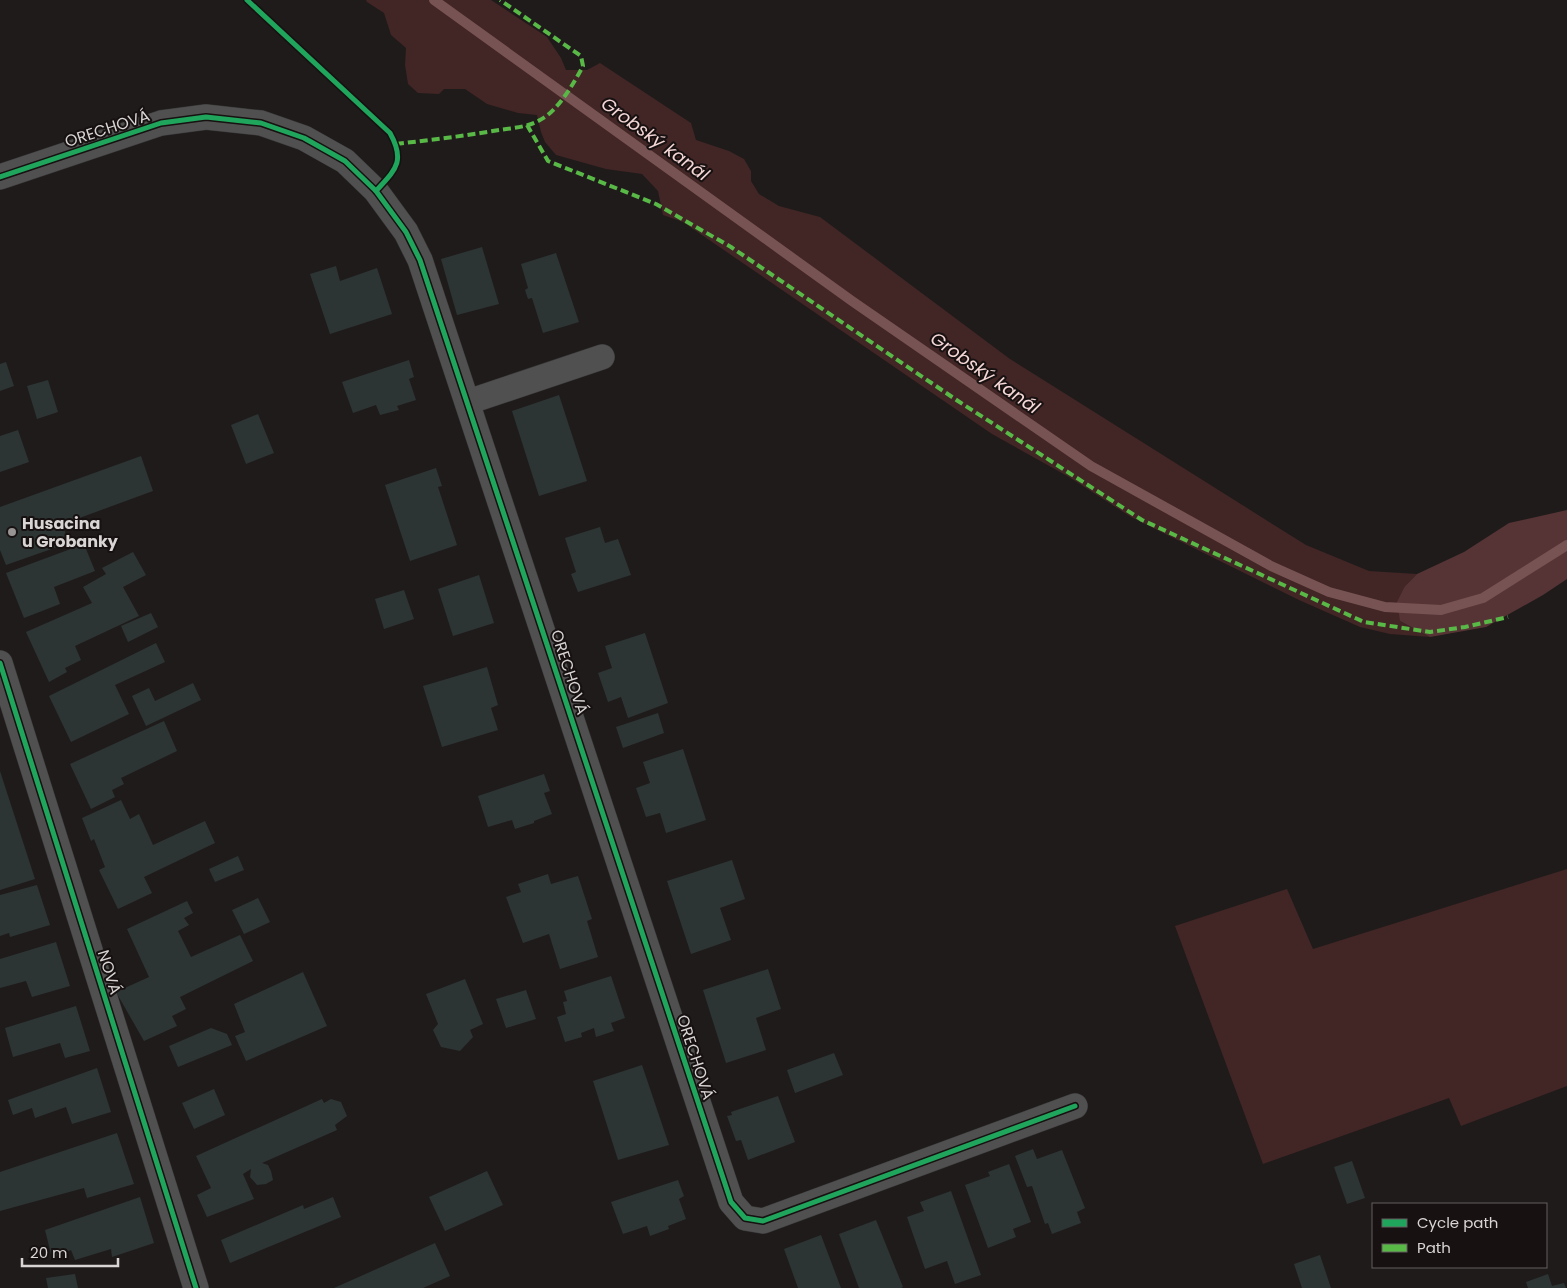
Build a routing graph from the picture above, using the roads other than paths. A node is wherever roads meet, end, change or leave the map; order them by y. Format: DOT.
graph roads {
  1 [pos="0,177"];
  2 [pos="602,357"];
  3 [pos="468,402"];
  4 [pos="0,663"];
  5 [pos="1075,1106"];
  6 [pos="196,1288"];
  1 -- 3 [label="street, ORECHOVÁ"];
  2 -- 3 [label="street"];
  3 -- 5 [label="street, ORECHOVÁ"];
  4 -- 6 [label="street, NOVÁ"];
}
